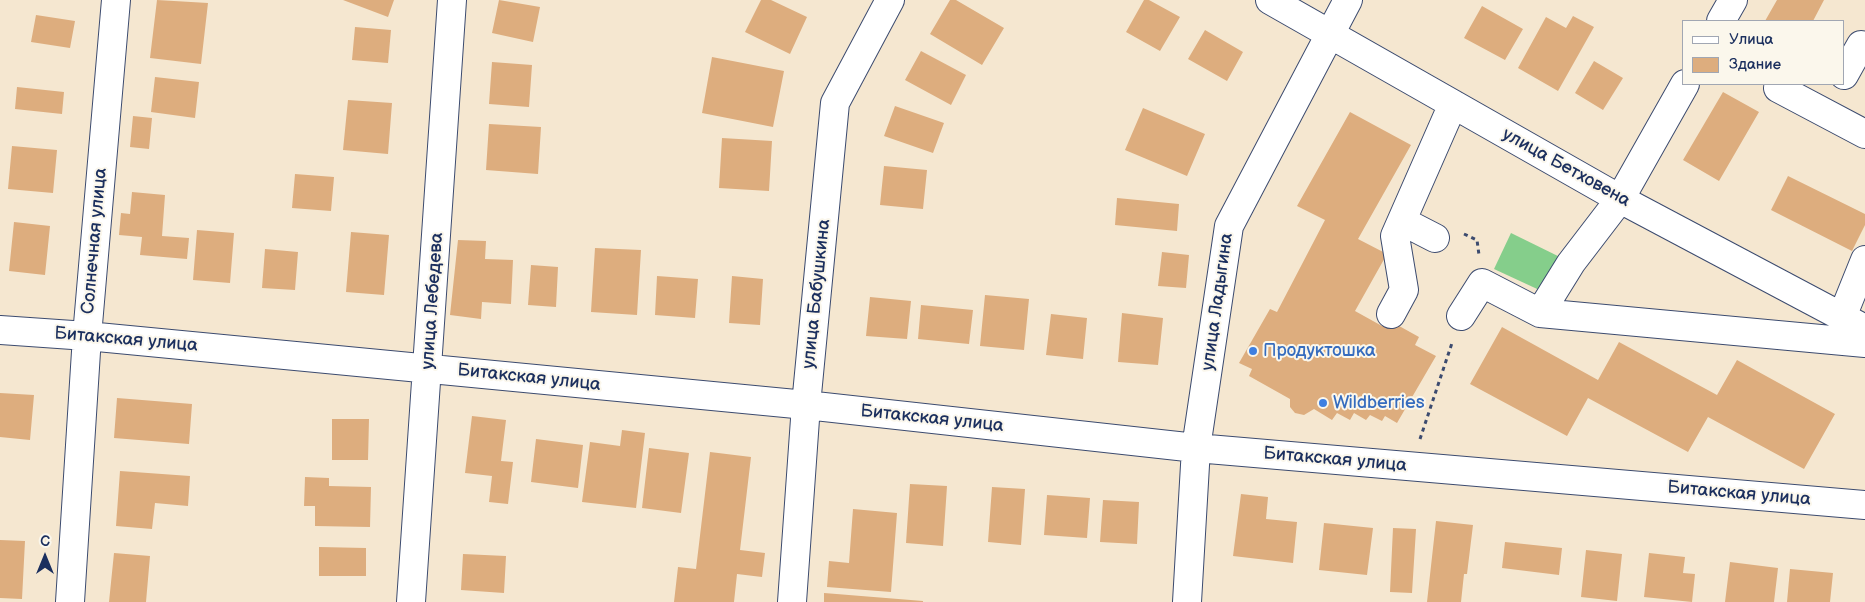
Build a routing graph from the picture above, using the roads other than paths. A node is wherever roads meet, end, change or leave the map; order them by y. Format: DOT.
graph roads {
  1 [pos="116,0"];
  2 [pos="452,0"];
  3 [pos="890,0"];
  4 [pos="1270,0"];
  5 [pos="1348,0"];
  6 [pos="1733,0"];
  7 [pos="1722,20"];
  8 [pos="1330,35"];
  9 [pos="1861,45"];
  10 [pos="1845,73"];
  11 [pos="1684,85"];
  12 [pos="1837,85"];
  13 [pos="1778,88"];
  14 [pos="1453,104"];
  15 [pos="1822,112"];
  16 [pos="1865,134"];
  17 [pos="1620,198"];
  18 [pos="1402,221"];
  19 [pos="1434,238"];
  20 [pos="1865,260"];
  21 [pos="1540,313"];
  22 [pos="1391,314"];
  23 [pos="1462,316"];
  24 [pos="1854,323"];
  25 [pos="0,330"];
  26 [pos="87,336"];
  27 [pos="1865,343"];
  28 [pos="429,368"];
  29 [pos="806,405"];
  30 [pos="1196,448"];
  31 [pos="1865,505"];
  32 [pos="70,602"];
  33 [pos="411,602"];
  34 [pos="792,602"];
  35 [pos="1187,602"];
  1 -- 26 [label="street, Солнечная улица"];
  2 -- 28 [label="street, улица Лебедева"];
  3 -- 29 [label="street, улица Бабушкина"];
  4 -- 8 [label="street, улица Бетховена"];
  5 -- 8 [label="street, улица Ладыгина"];
  6 -- 7 [label="street"];
  8 -- 14 [label="street, улица Бетховена"];
  8 -- 30 [label="street, улица Ладыгина"];
  9 -- 10 [label="street"];
  11 -- 17 [label="street"];
  12 -- 15 [label="street"];
  13 -- 15 [label="street"];
  14 -- 17 [label="street, улица Бетховена"];
  14 -- 18 [label="street"];
  15 -- 16 [label="street"];
  17 -- 21 [label="street"];
  17 -- 24 [label="street, улица Бетховена"];
  18 -- 19 [label="street"];
  18 -- 22 [label="street"];
  20 -- 24 [label="street"];
  21 -- 23 [label="street"];
  21 -- 27 [label="street"];
  25 -- 26 [label="street, Битакская улица"];
  26 -- 28 [label="street, Битакская улица"];
  26 -- 32 [label="street, Солнечная улица"];
  28 -- 29 [label="street, Битакская улица"];
  28 -- 33 [label="street, улица Лебедева"];
  29 -- 30 [label="street, Битакская улица"];
  29 -- 34 [label="street, улица Бабушкина"];
  30 -- 31 [label="street, Битакская улица"];
  30 -- 35 [label="street, улица Ладыгина"];
}
